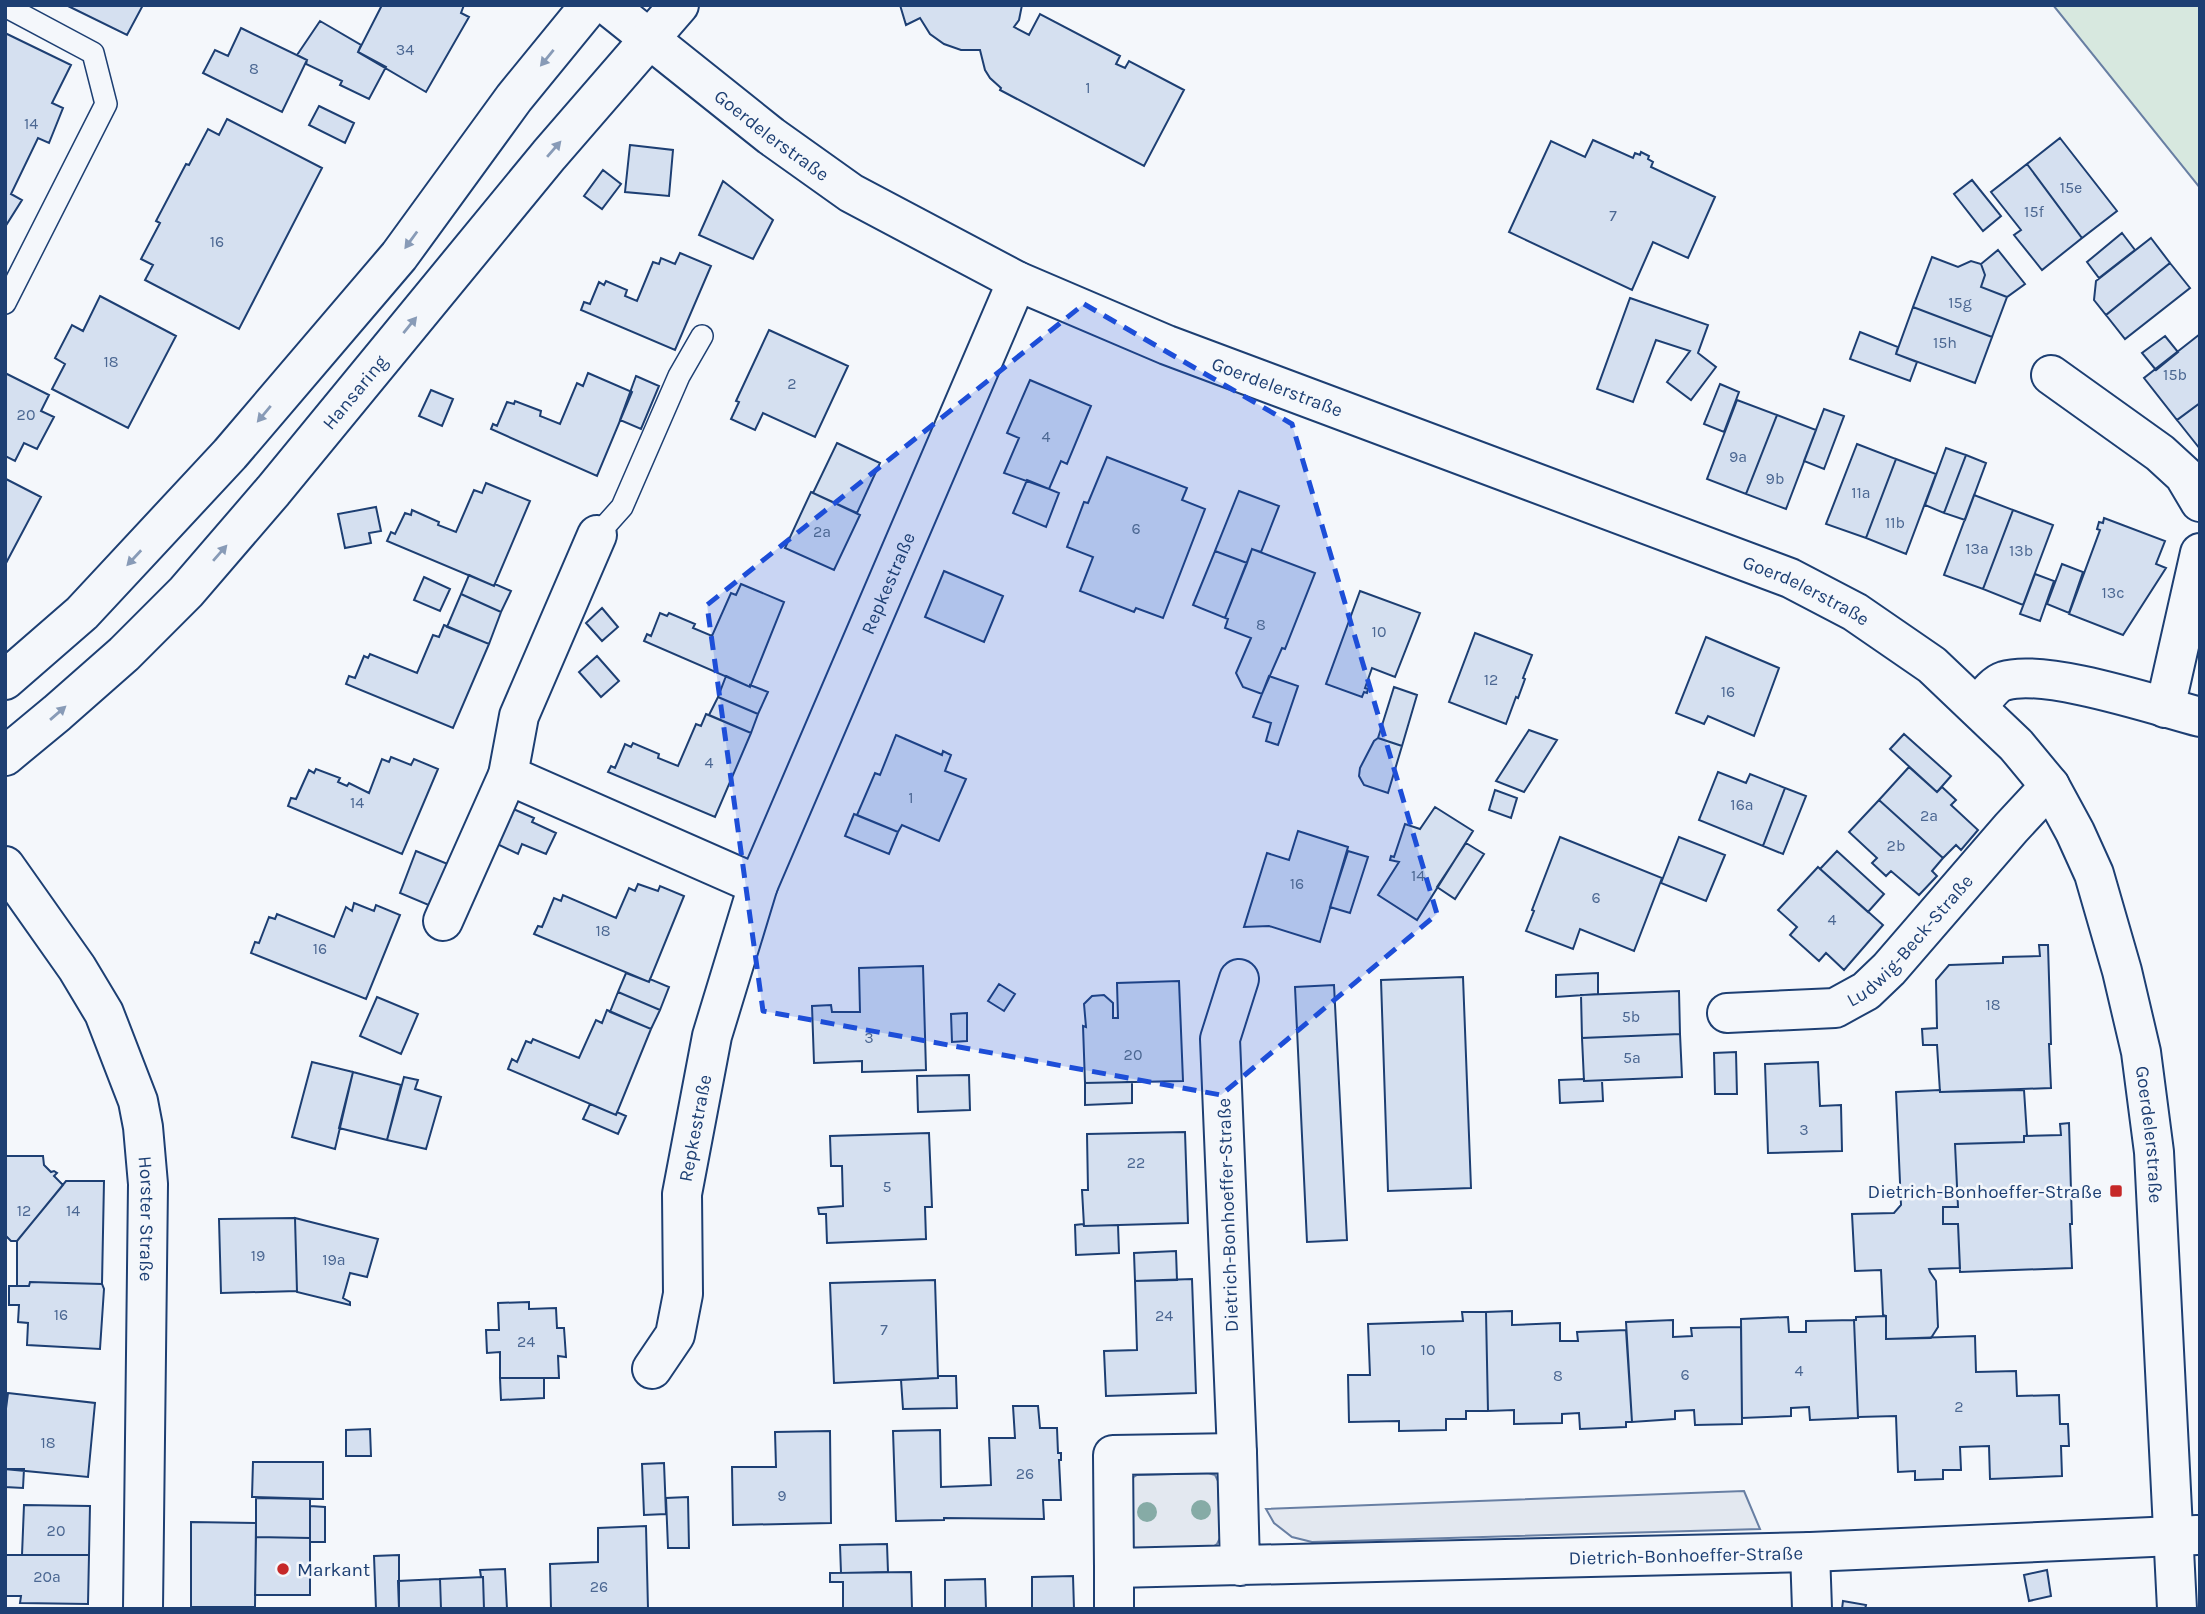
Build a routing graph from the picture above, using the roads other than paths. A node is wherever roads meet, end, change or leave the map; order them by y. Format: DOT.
graph roads {
  1 [pos="590,5"];
  2 [pos="607,5"];
  3 [pos="679,5"];
  4 [pos="5,6"];
  5 [pos="650,40"];
  6 [pos="1017,281"];
  7 [pos="5,303"];
  8 [pos="702,337"];
  9 [pos="2051,375"];
  10 [pos="2200,502"];
  11 [pos="597,535"];
  12 [pos="2200,552"];
  13 [pos="5,680"];
  14 [pos="1977,707"];
  15 [pos="2182,713"];
  16 [pos="5,756"];
  17 [pos="508,775"];
  18 [pos="2050,786"];
  19 [pos="5,866"];
  20 [pos="758,885"];
  21 [pos="443,921"];
  22 [pos="1239,979"];
  23 [pos="1727,1013"];
  24 [pos="652,1369"];
  25 [pos="1237,1453"];
  26 [pos="2187,1535"];
  27 [pos="1810,1552"];
  28 [pos="1240,1566"];
  29 [pos="1114,1568"];
  30 [pos="143,1609"];
  31 [pos="1114,1609"];
  32 [pos="1812,1609"];
  33 [pos="2177,1609"];
  1 -- 13 [label="street, one-way"];
  2 -- 5 [label="street, Goerdelerstraße"];
  3 -- 5 [label="street, Hansaring"];
  4 -- 7 [label="lane"];
  5 -- 6 [label="street, Goerdelerstraße"];
  16 -- 5 [label="street, Hansaring, one-way"];
  6 -- 14 [label="street, Goerdelerstraße"];
  6 -- 20 [label="street, Repkestraße"];
  8 -- 11 [label="lane"];
  9 -- 10 [label="street"];
  11 -- 17 [label="street"];
  12 -- 15 [label="street"];
  14 -- 15 [label="street"];
  14 -- 18 [label="street, Goerdelerstraße"];
  17 -- 20 [label="street"];
  17 -- 21 [label="street"];
  18 -- 23 [label="street, Ludwig-Beck-Straße"];
  18 -- 26 [label="street, Goerdelerstraße"];
  19 -- 30 [label="street, Horster Straße"];
  20 -- 24 [label="street, Repkestraße"];
  22 -- 25 [label="street, Dietrich-Bonhoeffer-Straße"];
  25 -- 28 [label="street, Dietrich-Bonhoeffer-Straße"];
  25 -- 29 [label="street"];
  26 -- 27 [label="street, Dietrich-Bonhoeffer-Straße"];
  26 -- 33 [label="street, Goerdelerstraße"];
  27 -- 28 [label="street, Dietrich-Bonhoeffer-Straße"];
  27 -- 32 [label="street"];
  28 -- 29 [label="street, Dietrich-Bonhoeffer-Straße"];
  29 -- 31 [label="street"];
}
